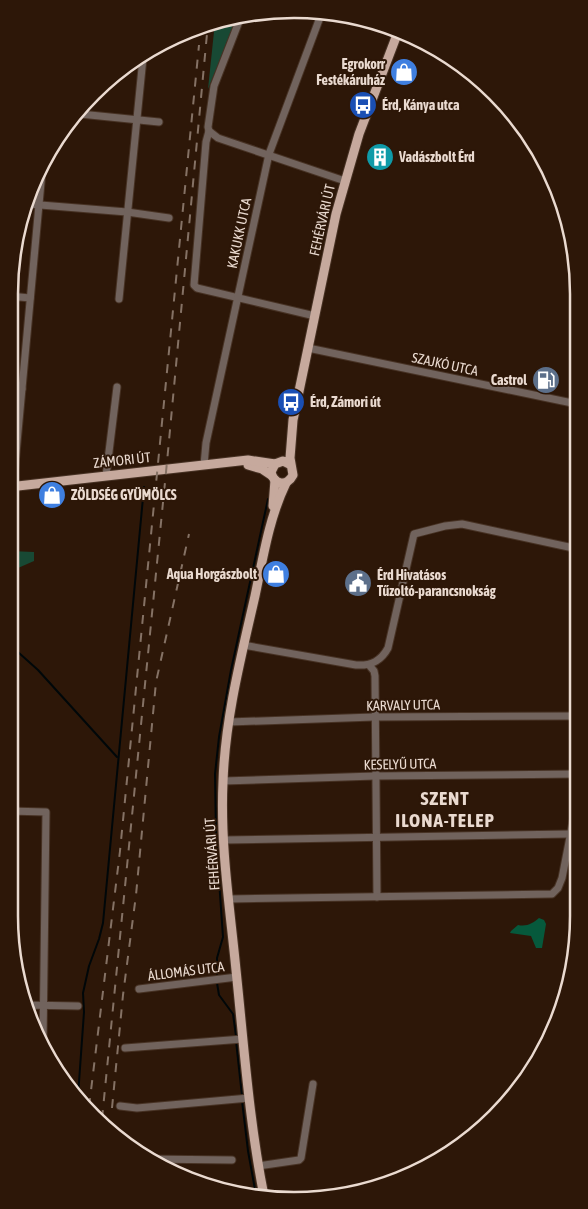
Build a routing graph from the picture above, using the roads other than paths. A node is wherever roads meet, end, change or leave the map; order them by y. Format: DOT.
graph roads {
  1 [pos="319,19"];
  2 [pos="238,23"];
  3 [pos="396,37"];
  4 [pos="143,63"];
  5 [pos="84,114"];
  6 [pos="137,119"];
  7 [pos="159,122"];
  8 [pos="209,131"];
  9 [pos="269,154"];
  10 [pos="345,181"];
  11 [pos="42,182"];
  12 [pos="32,205"];
  13 [pos="39,206"];
  14 [pos="127,212"];
  15 [pos="169,218"];
  16 [pos="18,297"];
  17 [pos="30,298"];
  18 [pos="237,298"];
  19 [pos="119,299"];
  20 [pos="315,316"];
  21 [pos="308,348"];
  22 [pos="117,387"];
  23 [pos="18,389"];
  24 [pos="22,389"];
  25 [pos="570,403"];
  26 [pos="293,420"];
  27 [pos="18,425"];
  28 [pos="238,462"];
  29 [pos="277,463"];
  30 [pos="291,464"];
  31 [pos="204,465"];
  32 [pos="106,476"];
  33 [pos="273,478"];
  34 [pos="286,483"];
  35 [pos="18,486"];
  36 [pos="273,513"];
  37 [pos="570,547"];
  38 [pos="243,644"];
  39 [pos="369,665"];
  40 [pos="570,716"];
  41 [pos="374,717"];
  42 [pos="229,722"];
  43 [pos="570,774"];
  44 [pos="376,776"];
  45 [pos="223,781"];
  46 [pos="18,811"];
  47 [pos="570,830"];
  48 [pos="569,834"];
  49 [pos="376,836"];
  50 [pos="224,840"];
  51 [pos="377,897"];
  52 [pos="229,899"];
  53 [pos="237,977"];
  54 [pos="139,989"];
  55 [pos="32,1005"];
  56 [pos="44,1005"];
  57 [pos="78,1006"];
  58 [pos="44,1032"];
  59 [pos="243,1039"];
  60 [pos="125,1048"];
  61 [pos="312,1084"];
  62 [pos="249,1098"];
  63 [pos="120,1106"];
  64 [pos="164,1158"];
  65 [pos="232,1160"];
  66 [pos="258,1166"];
  67 [pos="263,1190"];
  1 -- 9 [label="street, KAKUKK UTCA"];
  2 -- 8 [label="street"];
  3 -- 10 [label="main road, FEHÉRVÁRI ÚT"];
  4 -- 6 [label="street"];
  5 -- 6 [label="street"];
  6 -- 7 [label="street"];
  6 -- 14 [label="street"];
  8 -- 9 [label="street"];
  8 -- 18 [label="street"];
  9 -- 10 [label="street"];
  9 -- 18 [label="street, KAKUKK UTCA"];
  10 -- 20 [label="main road, FEHÉRVÁRI ÚT"];
  11 -- 13 [label="street"];
  12 -- 13 [label="street"];
  13 -- 14 [label="street"];
  13 -- 17 [label="street"];
  14 -- 15 [label="street"];
  14 -- 19 [label="street"];
  16 -- 17 [label="street"];
  17 -- 24 [label="street"];
  18 -- 20 [label="street"];
  18 -- 31 [label="street, KAKUKK UTCA"];
  20 -- 21 [label="main road, FEHÉRVÁRI ÚT"];
  21 -- 25 [label="street, SZAJKÓ UTCA"];
  21 -- 26 [label="main road, FEHÉRVÁRI ÚT"];
  22 -- 32 [label="street"];
  23 -- 24 [label="street"];
  24 -- 27 [label="street"];
  26 -- 29 [label="main road, FEHÉRVÁRI ÚT"];
  26 -- 30 [label="main road, FEHÉRVÁRI ÚT"];
  28 -- 29 [label="main road, ZÁMORI ÚT"];
  28 -- 31 [label="main road, ZÁMORI ÚT"];
  28 -- 33 [label="main road, ZÁMORI ÚT"];
  29 -- 30 [label="main road"];
  29 -- 33 [label="main road"];
  30 -- 34 [label="main road"];
  31 -- 32 [label="main road, ZÁMORI ÚT"];
  32 -- 35 [label="main road, ZÁMORI ÚT"];
  33 -- 34 [label="main road"];
  33 -- 36 [label="main road, FEHÉRVÁRI ÚT"];
  34 -- 36 [label="main road, FEHÉRVÁRI ÚT"];
  36 -- 38 [label="main road, FEHÉRVÁRI ÚT"];
  37 -- 39 [label="street"];
  38 -- 39 [label="street"];
  38 -- 42 [label="main road, FEHÉRVÁRI ÚT"];
  39 -- 41 [label="street"];
  40 -- 41 [label="street, KARVALY UTCA"];
  41 -- 42 [label="street, KARVALY UTCA"];
  41 -- 44 [label="street"];
  42 -- 45 [label="main road, FEHÉRVÁRI ÚT"];
  43 -- 44 [label="street, KESELYŰ UTCA"];
  44 -- 45 [label="street, KESELYŰ UTCA"];
  44 -- 49 [label="street"];
  45 -- 50 [label="main road, FEHÉRVÁRI ÚT"];
  46 -- 56 [label="street"];
  47 -- 48 [label="street"];
  48 -- 49 [label="street"];
  48 -- 51 [label="street"];
  49 -- 50 [label="street"];
  49 -- 51 [label="street"];
  50 -- 52 [label="main road, FEHÉRVÁRI ÚT"];
  51 -- 52 [label="street"];
  52 -- 53 [label="main road, FEHÉRVÁRI ÚT"];
  53 -- 54 [label="street, ÁLLOMÁS UTCA"];
  53 -- 59 [label="main road, FEHÉRVÁRI ÚT"];
  55 -- 56 [label="street"];
  56 -- 57 [label="street"];
  56 -- 58 [label="street"];
  59 -- 60 [label="street"];
  59 -- 62 [label="main road, FEHÉRVÁRI ÚT"];
  61 -- 66 [label="street"];
  62 -- 63 [label="street"];
  62 -- 66 [label="main road, FEHÉRVÁRI ÚT"];
  64 -- 65 [label="street"];
  66 -- 67 [label="main road, FEHÉRVÁRI ÚT"];
}
